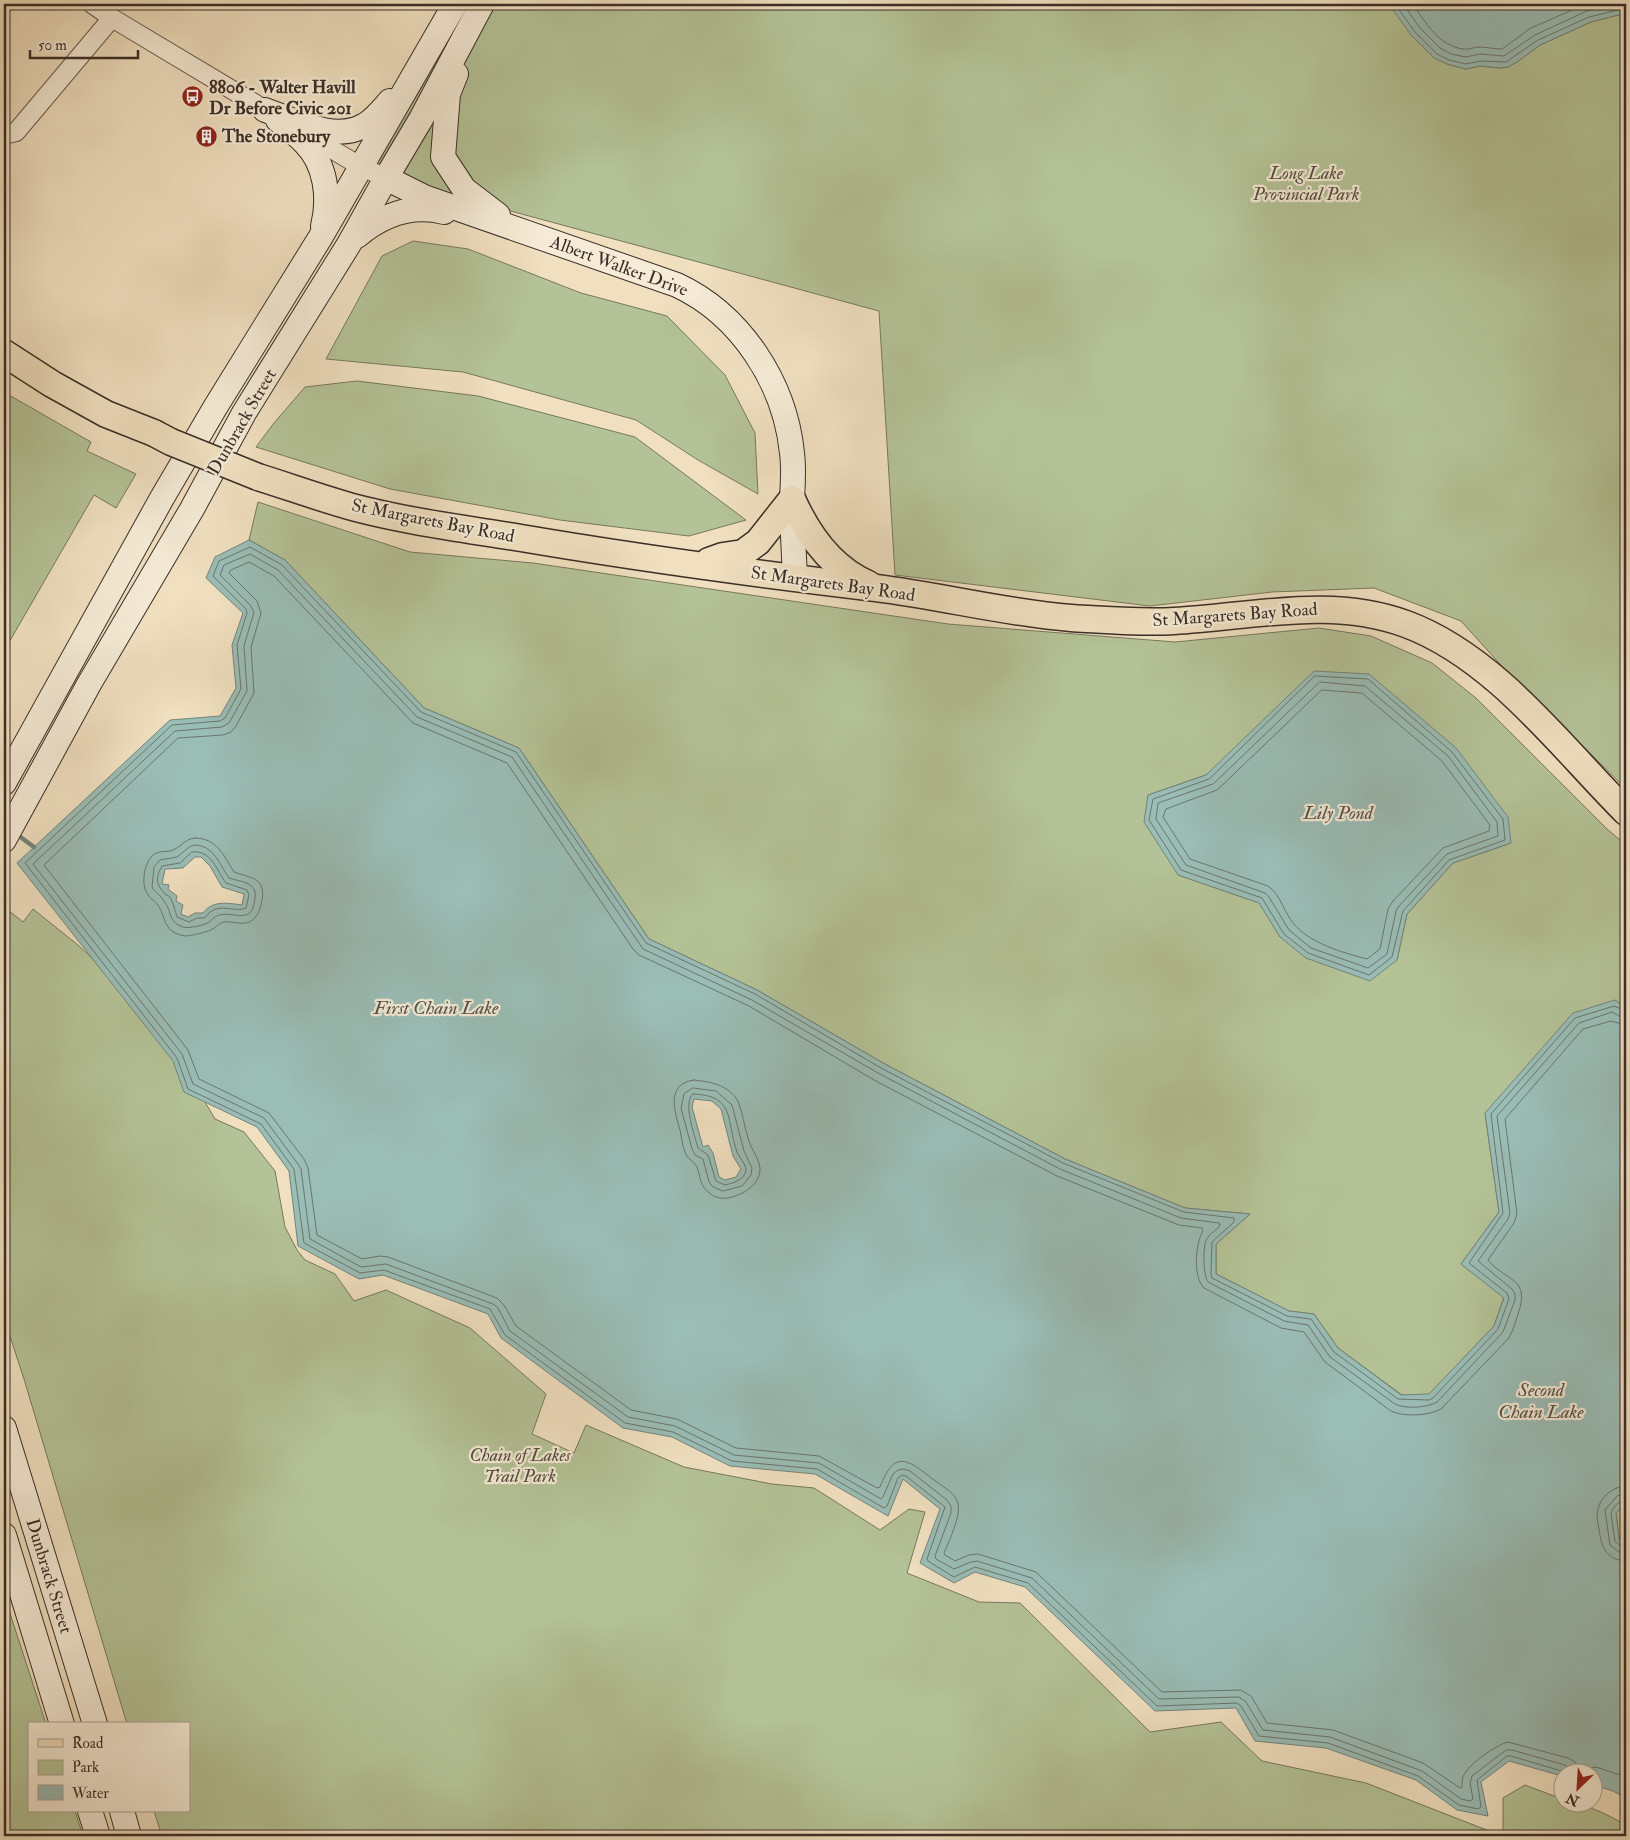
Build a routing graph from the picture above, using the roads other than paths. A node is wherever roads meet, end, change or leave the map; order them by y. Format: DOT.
graph roads {
  1 [pos="92,4"];
  2 [pos="455,4"];
  3 [pos="482,4"];
  4 [pos="112,18"];
  5 [pos="467,33"];
  6 [pos="414,74"];
  7 [pos="265,110"];
  8 [pos="4,135"];
  9 [pos="360,166"];
  10 [pos="386,178"];
  11 [pos="516,229"];
  12 [pos="320,238"];
  13 [pos="349,244"];
  14 [pos="4,353"];
  15 [pos="792,499"];
  16 [pos="697,565"];
  17 [pos="795,579"];
  18 [pos="883,589"];
  19 [pos="4,783"];
  20 [pos="1626,812"];
  21 [pos="4,840"];
  22 [pos="4,1428"];
  23 [pos="4,1535"];
  24 [pos="61,1722"];
  25 [pos="94,1722"];
  26 [pos="90,1812"];
  27 [pos="122,1812"];
  28 [pos="98,1836"];
  29 [pos="130,1836"];
  1 -- 4 [label="street"];
  2 -- 6 [label="main road, Dunbrack Street"];
  3 -- 5 [label="main road, Dunbrack Street"];
  4 -- 7 [label="street"];
  4 -- 8 [label="street"];
  5 -- 10 [label="main road, Dunbrack Street"];
  5 -- 11 [label="main road"];
  6 -- 7 [label="main road"];
  6 -- 9 [label="main road, Dunbrack Street"];
  7 -- 9 [label="street"];
  7 -- 12 [label="main road"];
  9 -- 10 [label="street"];
  9 -- 12 [label="main road, Dunbrack Street"];
  10 -- 11 [label="main road, Albert Walker Drive"];
  10 -- 13 [label="main road, Dunbrack Street"];
  11 -- 13 [label="main road"];
  11 -- 15 [label="main road, Albert Walker Drive"];
  12 -- 19 [label="main road, Dunbrack Street"];
  13 -- 21 [label="main road, Dunbrack Street"];
  14 -- 16 [label="main road, St Margarets Bay Road, bridge"];
  15 -- 16 [label="main road"];
  15 -- 17 [label="main road, Albert Walker Drive"];
  15 -- 18 [label="main road"];
  16 -- 17 [label="main road, St Margarets Bay Road"];
  17 -- 18 [label="main road, St Margarets Bay Road"];
  18 -- 20 [label="main road, St Margarets Bay Road"];
  22 -- 25 [label="main road, Dunbrack Street"];
  23 -- 24 [label="main road, Dunbrack Street"];
  26 -- 28 [label="main road"];
  27 -- 29 [label="main road"];
}
